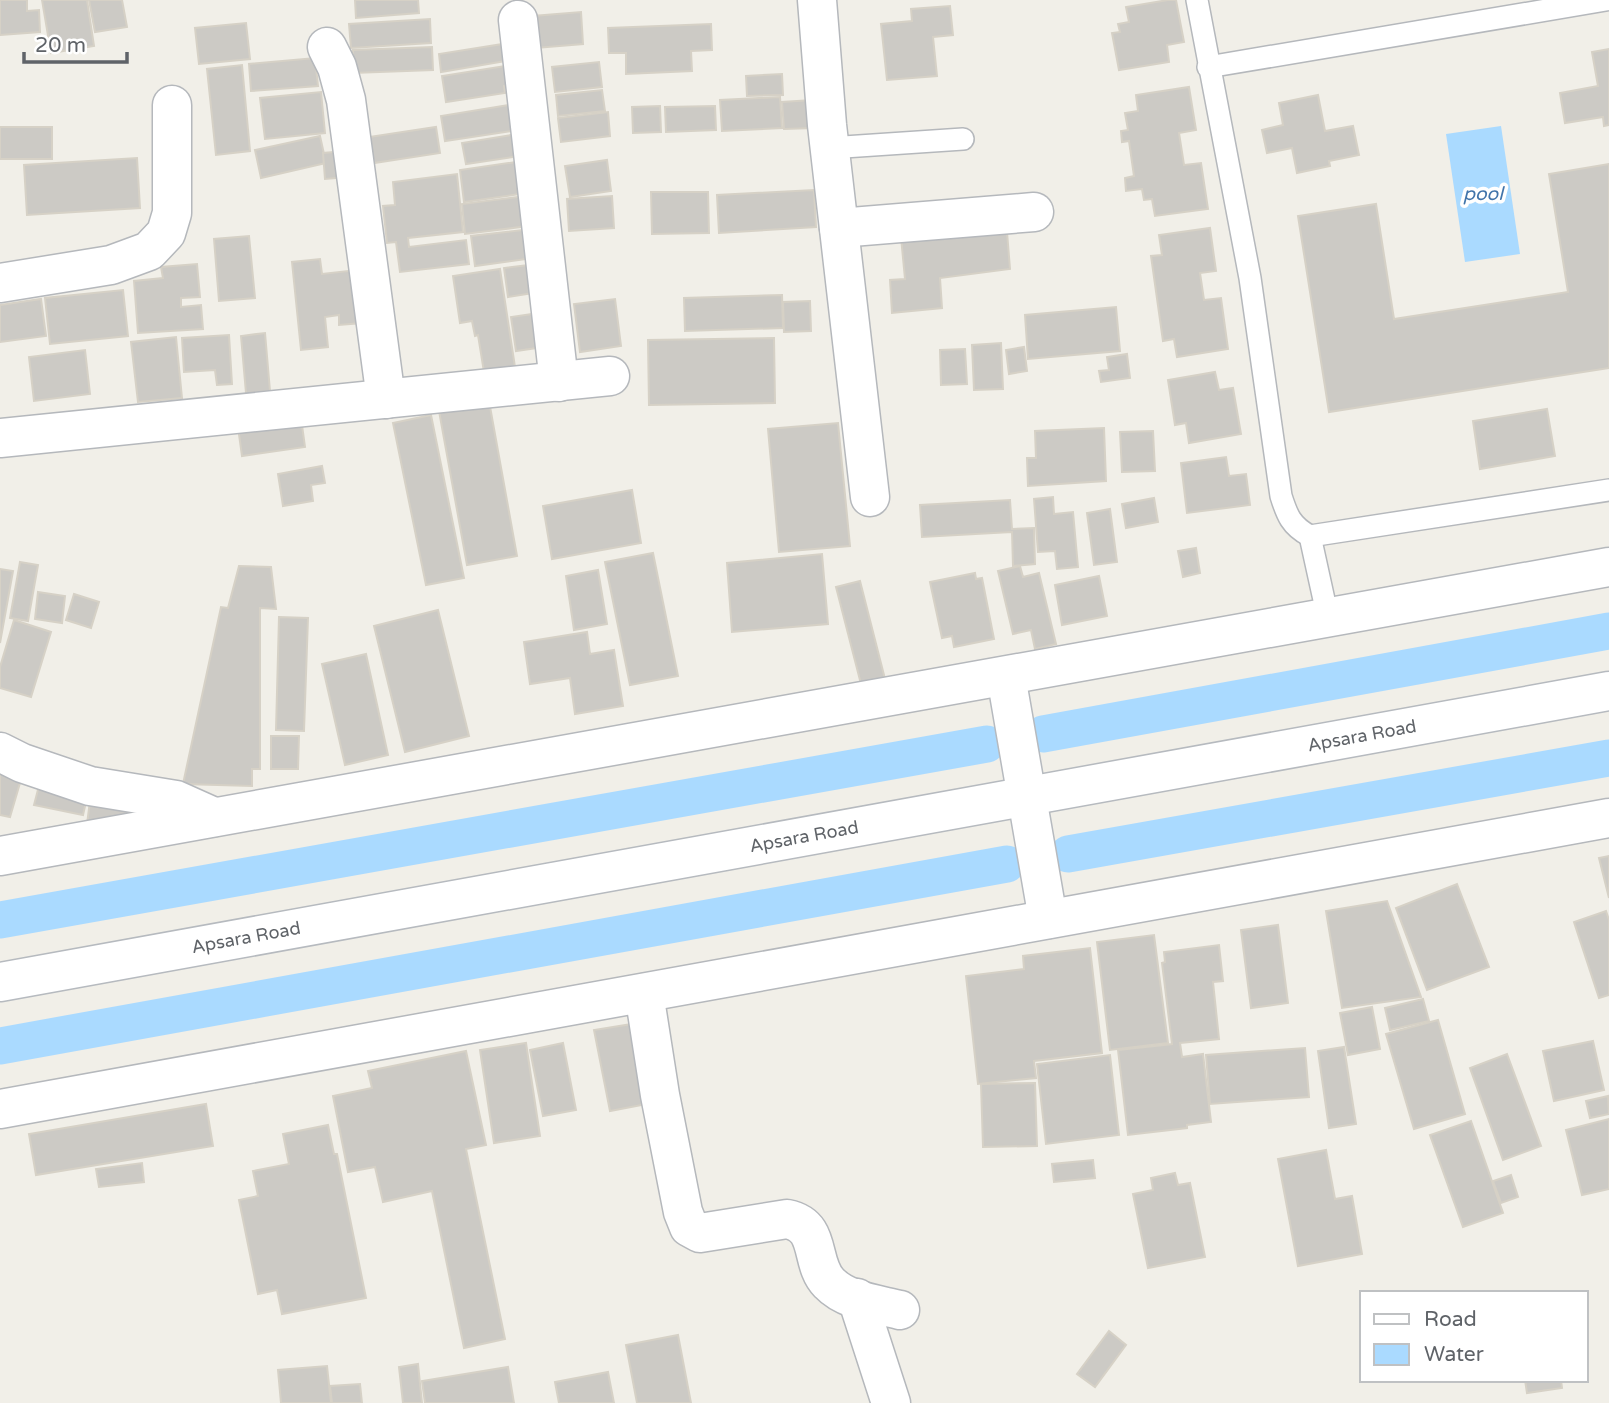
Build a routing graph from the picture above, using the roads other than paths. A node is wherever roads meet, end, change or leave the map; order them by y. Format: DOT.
graph roads {
  1 [pos="817,0"];
  2 [pos="1197,0"];
  3 [pos="1606,0"];
  4 [pos="518,20"];
  5 [pos="327,47"];
  6 [pos="1208,66"];
  7 [pos="172,105"];
  8 [pos="963,139"];
  9 [pos="830,148"];
  10 [pos="1034,212"];
  11 [pos="839,228"];
  12 [pos="0,283"];
  13 [pos="610,376"];
  14 [pos="559,382"];
  15 [pos="386,399"];
  16 [pos="0,438"];
  17 [pos="1609,490"];
  18 [pos="870,497"];
  19 [pos="1310,536"];
  20 [pos="1609,567"];
  21 [pos="1328,618"];
  22 [pos="1006,676"];
  23 [pos="1609,691"];
  24 [pos="0,752"];
  25 [pos="1027,796"];
  26 [pos="215,817"];
  27 [pos="1609,818"];
  28 [pos="0,856"];
  29 [pos="1048,919"];
  30 [pos="0,982"];
  31 [pos="644,993"];
  32 [pos="0,1109"];
  33 [pos="858,1298"];
  34 [pos="900,1310"];
  35 [pos="891,1403"];
  1 -- 9 [label="street"];
  2 -- 6 [label="lane"];
  3 -- 6 [label="lane"];
  4 -- 14 [label="street"];
  5 -- 15 [label="street"];
  6 -- 19 [label="lane"];
  7 -- 12 [label="street"];
  8 -- 9 [label="lane"];
  9 -- 11 [label="street"];
  10 -- 11 [label="street"];
  11 -- 18 [label="street"];
  13 -- 14 [label="street"];
  14 -- 15 [label="street"];
  15 -- 16 [label="street"];
  17 -- 19 [label="lane"];
  19 -- 21 [label="lane"];
  20 -- 21 [label="street"];
  21 -- 22 [label="street"];
  22 -- 25 [label="street"];
  22 -- 26 [label="street"];
  23 -- 25 [label="street, Apsara Road"];
  24 -- 26 [label="street"];
  25 -- 29 [label="street"];
  25 -- 30 [label="street, Apsara Road"];
  26 -- 28 [label="street"];
  27 -- 29 [label="street"];
  29 -- 31 [label="street"];
  31 -- 32 [label="street"];
  31 -- 33 [label="street"];
  33 -- 34 [label="street"];
  33 -- 35 [label="street"];
}
